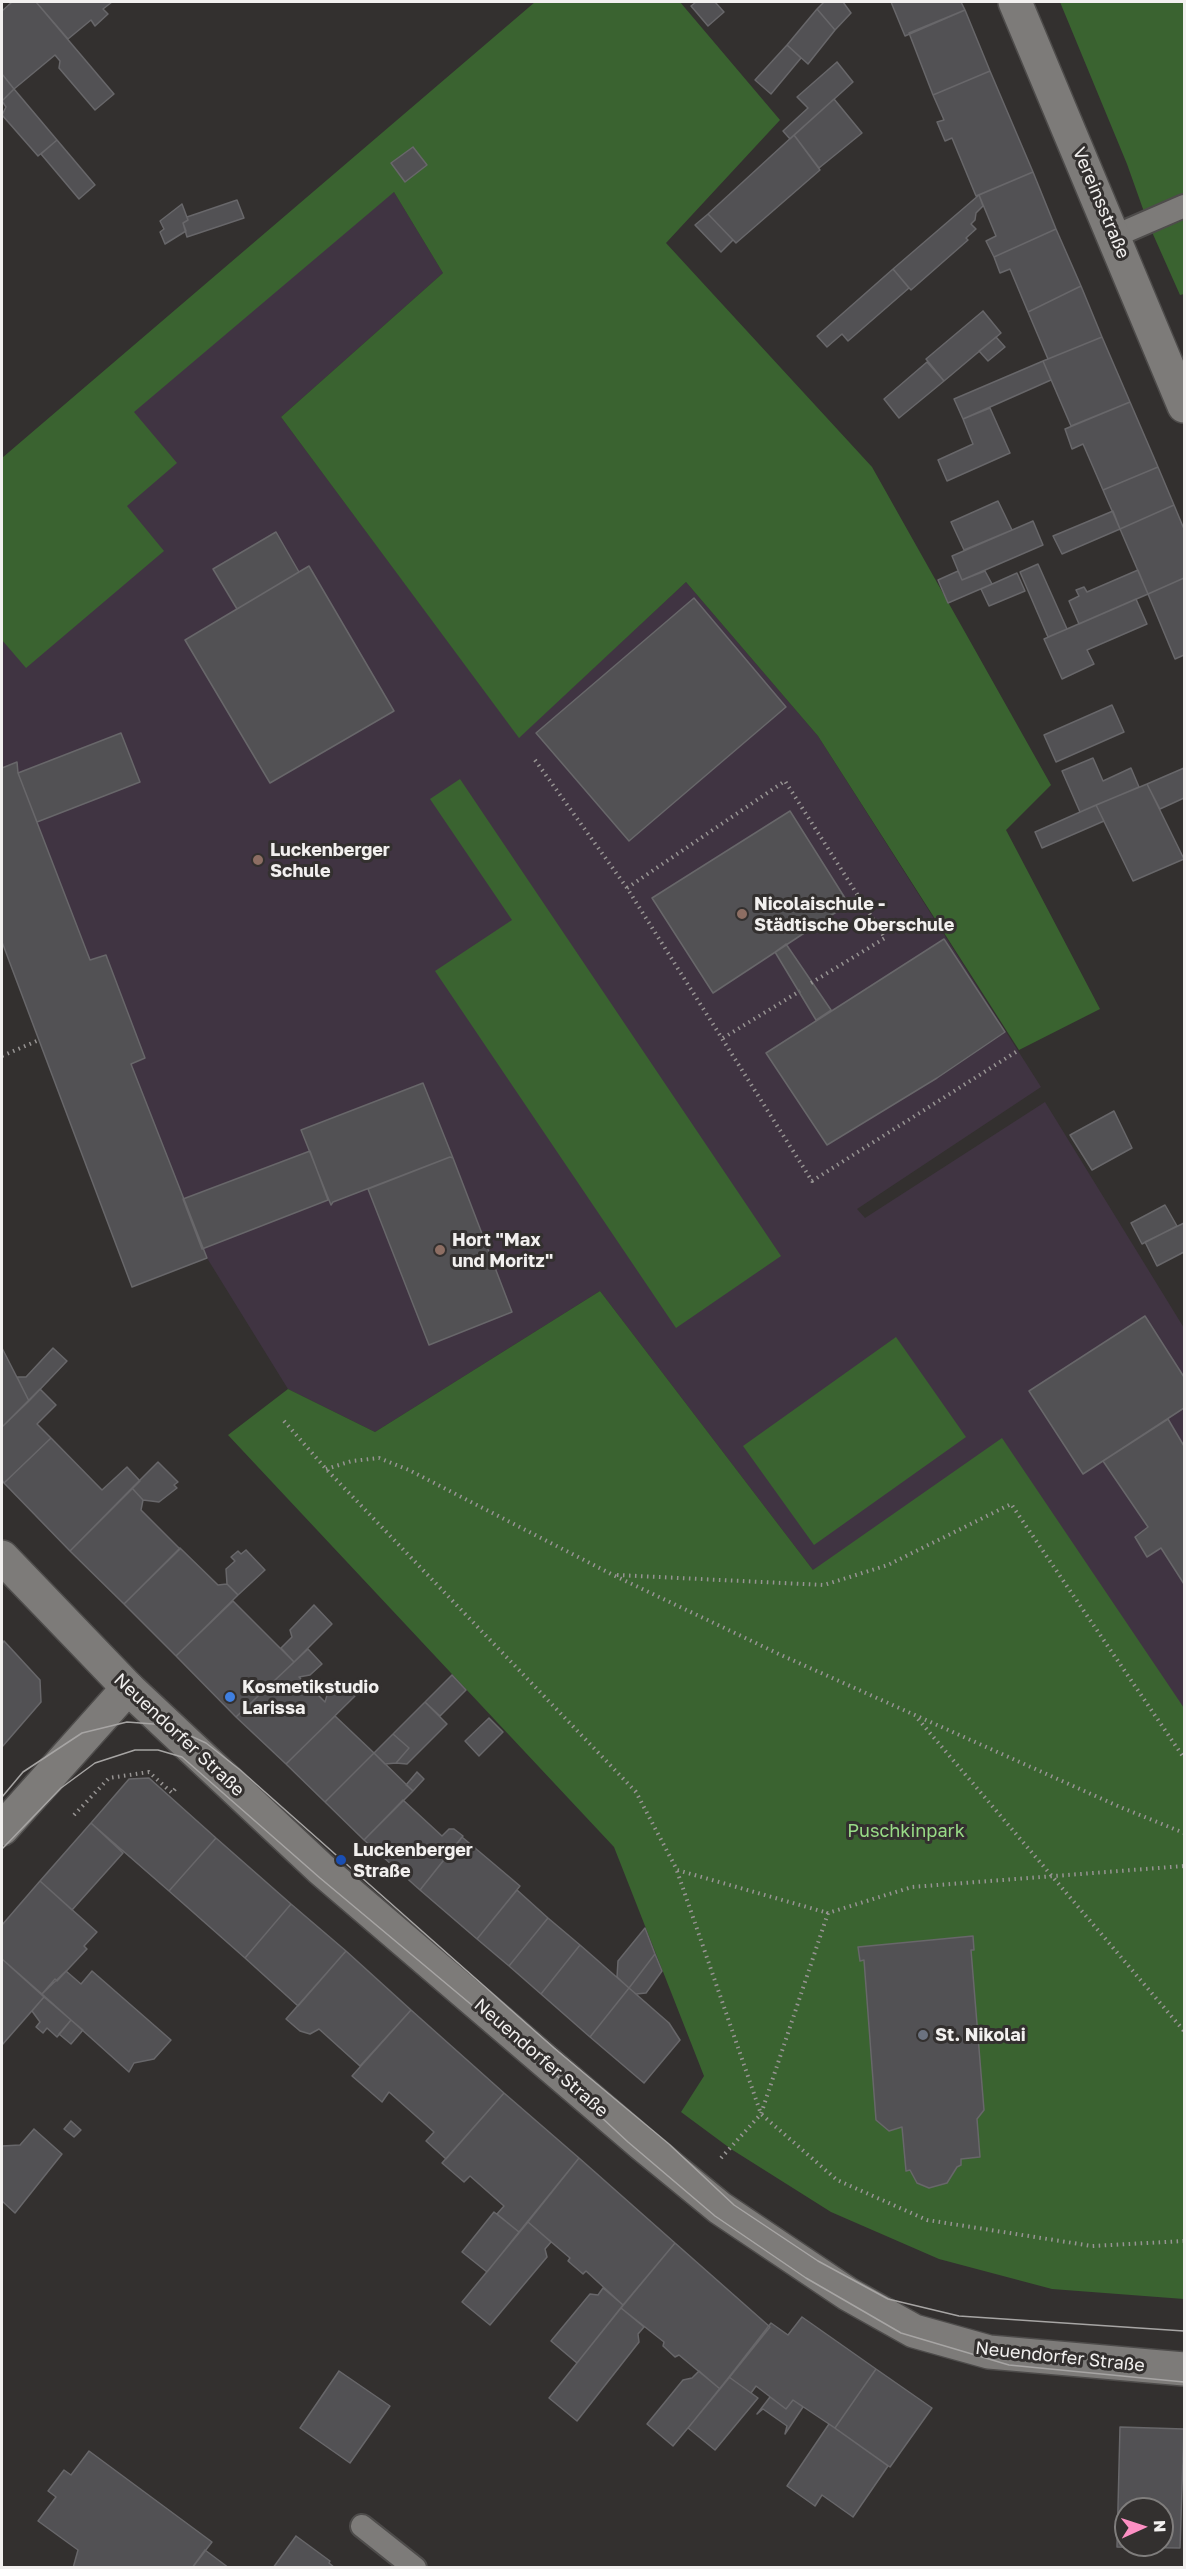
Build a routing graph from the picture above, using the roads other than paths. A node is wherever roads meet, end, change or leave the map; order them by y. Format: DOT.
graph roads {
  1 [pos="1015,2"];
  2 [pos="1185,206"];
  3 [pos="1115,236"];
  4 [pos="1185,406"];
  5 [pos="2,1557"];
  6 [pos="128,1688"];
  7 [pos="2,1829"];
  8 [pos="1185,2369"];
  9 [pos="362,2526"];
  10 [pos="415,2568"];
  1 -- 3 [label="street, Vereinsstraße"];
  2 -- 3 [label="lane"];
  3 -- 4 [label="street, Vereinsstraße"];
  5 -- 6 [label="street, Neuendorfer Straße"];
  6 -- 7 [label="street"];
  6 -- 8 [label="street, Neuendorfer Straße"];
  9 -- 10 [label="lane"];
}
